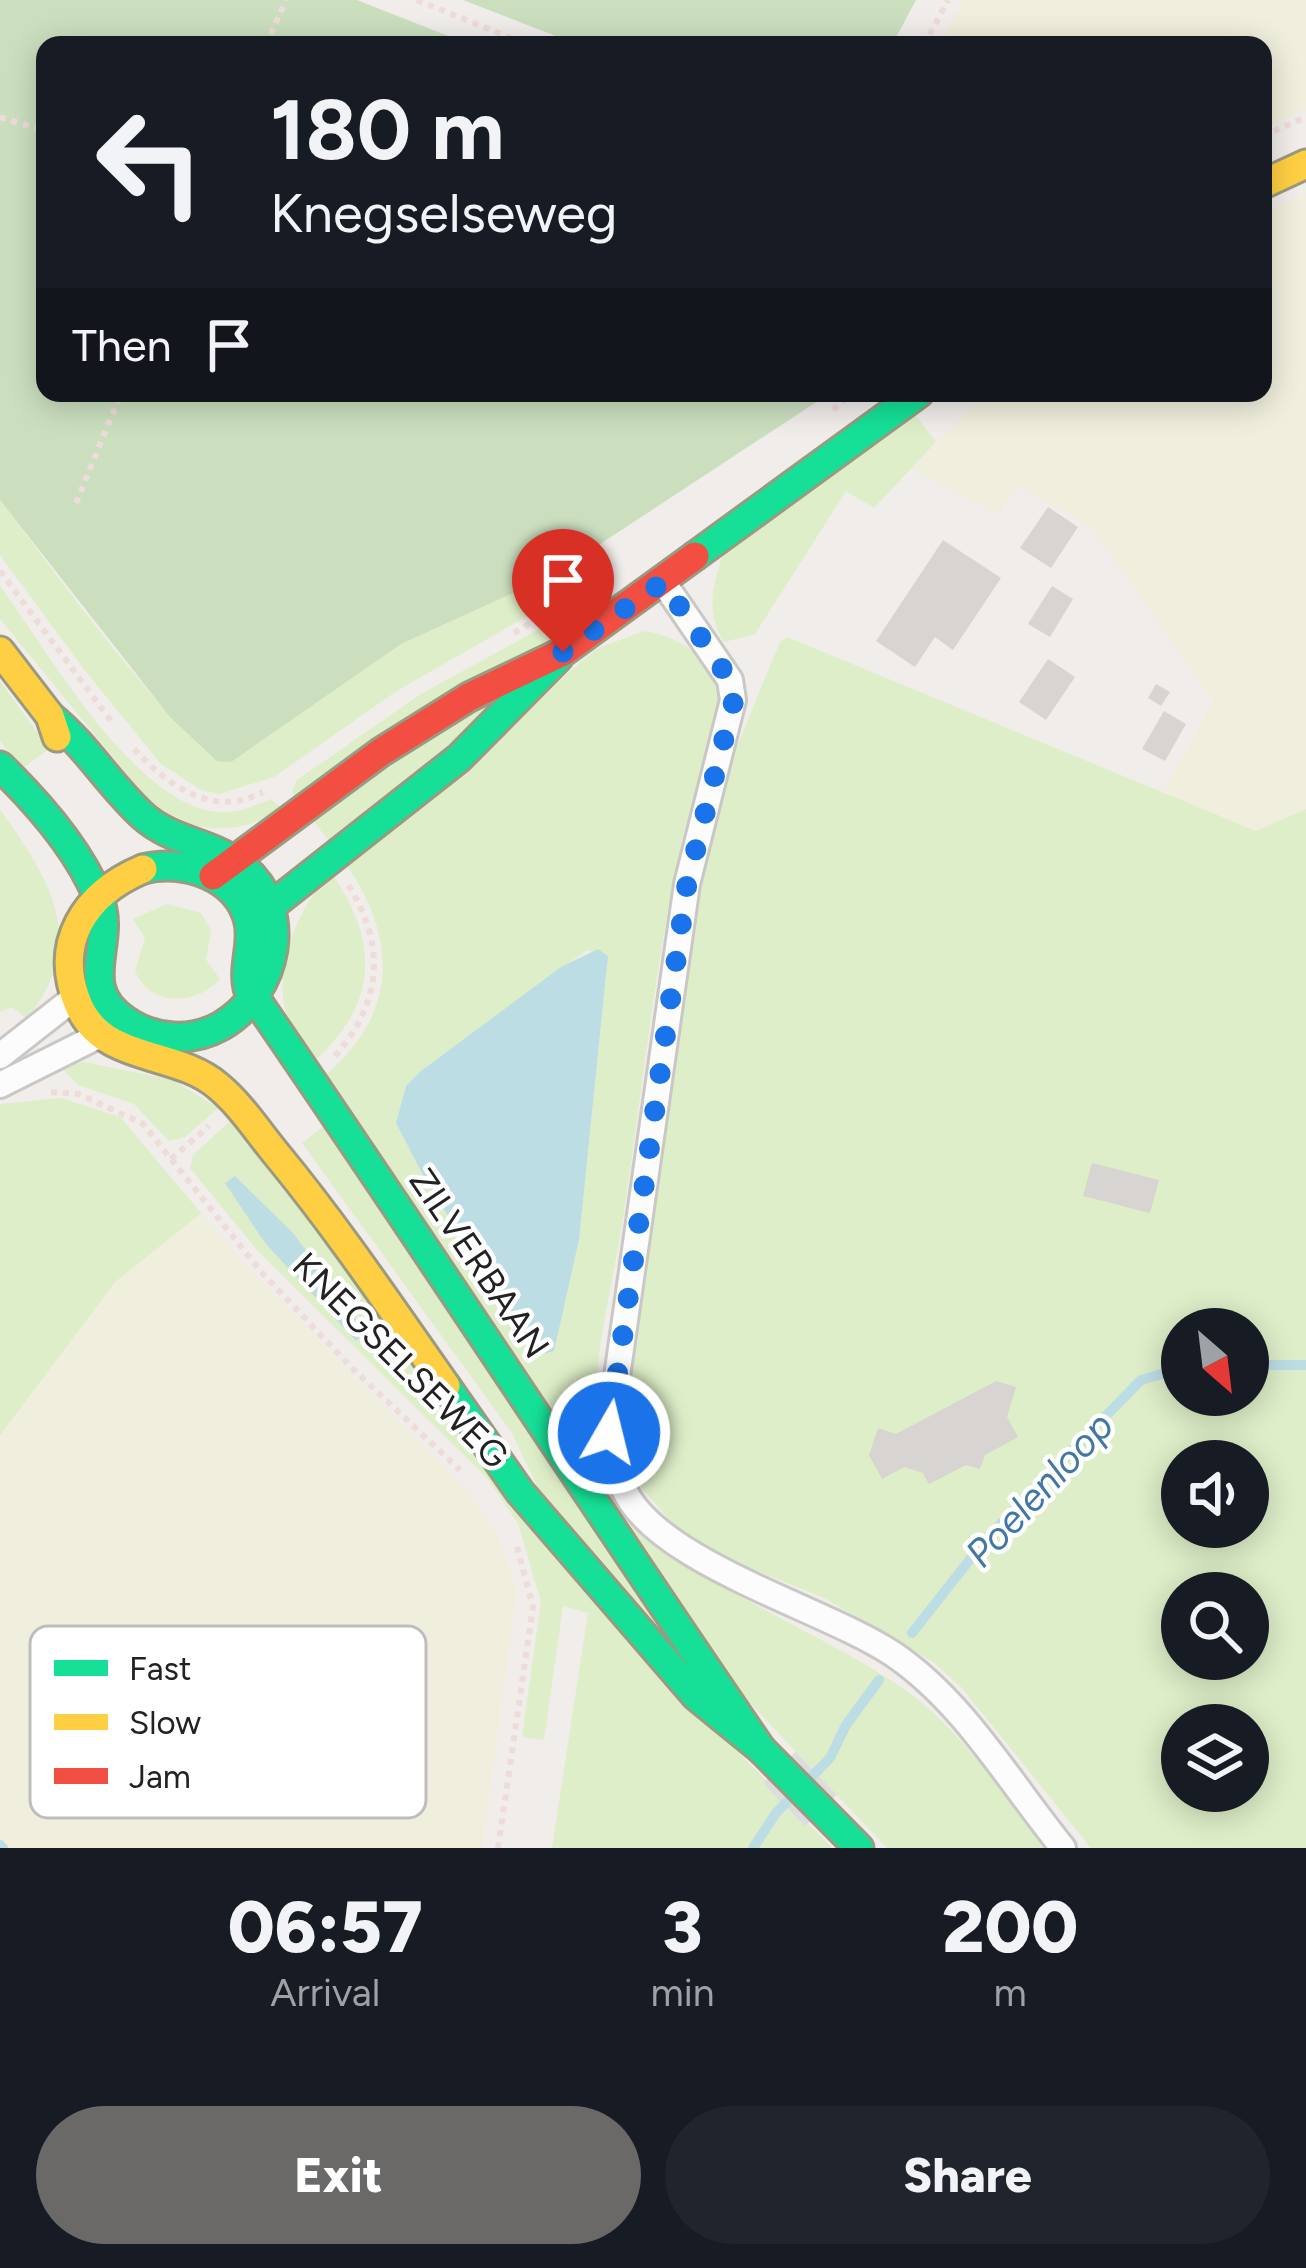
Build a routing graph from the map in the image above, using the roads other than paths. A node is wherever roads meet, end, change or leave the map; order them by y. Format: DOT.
graph roads {
  1 [pos="1306,164"];
  2 [pos="1272,180"];
  3 [pos="907,402"];
  4 [pos="663,582"];
  5 [pos="0,651"];
  6 [pos="563,652"];
  7 [pos="50,716"];
  8 [pos="0,766"];
  9 [pos="0,794"];
  10 [pos="154,864"];
  11 [pos="224,867"];
  12 [pos="88,902"];
  13 [pos="271,906"];
  14 [pos="74,998"];
  15 [pos="256,999"];
  16 [pos="126,1021"];
  17 [pos="100,1035"];
  18 [pos="200,1036"];
  19 [pos="0,1056"];
  20 [pos="0,1085"];
  21 [pos="304,1183"];
  22 [pos="770,1759"];
  23 [pos="859,1848"];
  24 [pos="1063,1848"];
  1 -- 2 [label="main road"];
  3 -- 4 [label="main road"];
  4 -- 6 [label="main road"];
  4 -- 24 [label="street"];
  5 -- 7 [label="main road"];
  6 -- 11 [label="main road"];
  6 -- 13 [label="main road"];
  7 -- 10 [label="main road"];
  7 -- 11 [label="main road"];
  8 -- 12 [label="main road"];
  9 -- 12 [label="main road"];
  10 -- 11 [label="main road"];
  10 -- 12 [label="main road"];
  11 -- 13 [label="main road"];
  11 -- 15 [label="main road"];
  12 -- 14 [label="main road"];
  12 -- 16 [label="main road"];
  13 -- 15 [label="main road"];
  14 -- 17 [label="main road"];
  14 -- 19 [label="street"];
  15 -- 18 [label="main road"];
  15 -- 22 [label="main road, ZILVERBAAN"];
  16 -- 17 [label="main road"];
  16 -- 18 [label="main road"];
  17 -- 20 [label="street"];
  17 -- 21 [label="main road, ZILVERBAAN"];
  18 -- 21 [label="main road, ZILVERBAAN"];
  21 -- 22 [label="main road, ZILVERBAAN"];
  22 -- 23 [label="main road, ZILVERBAAN"];
}
